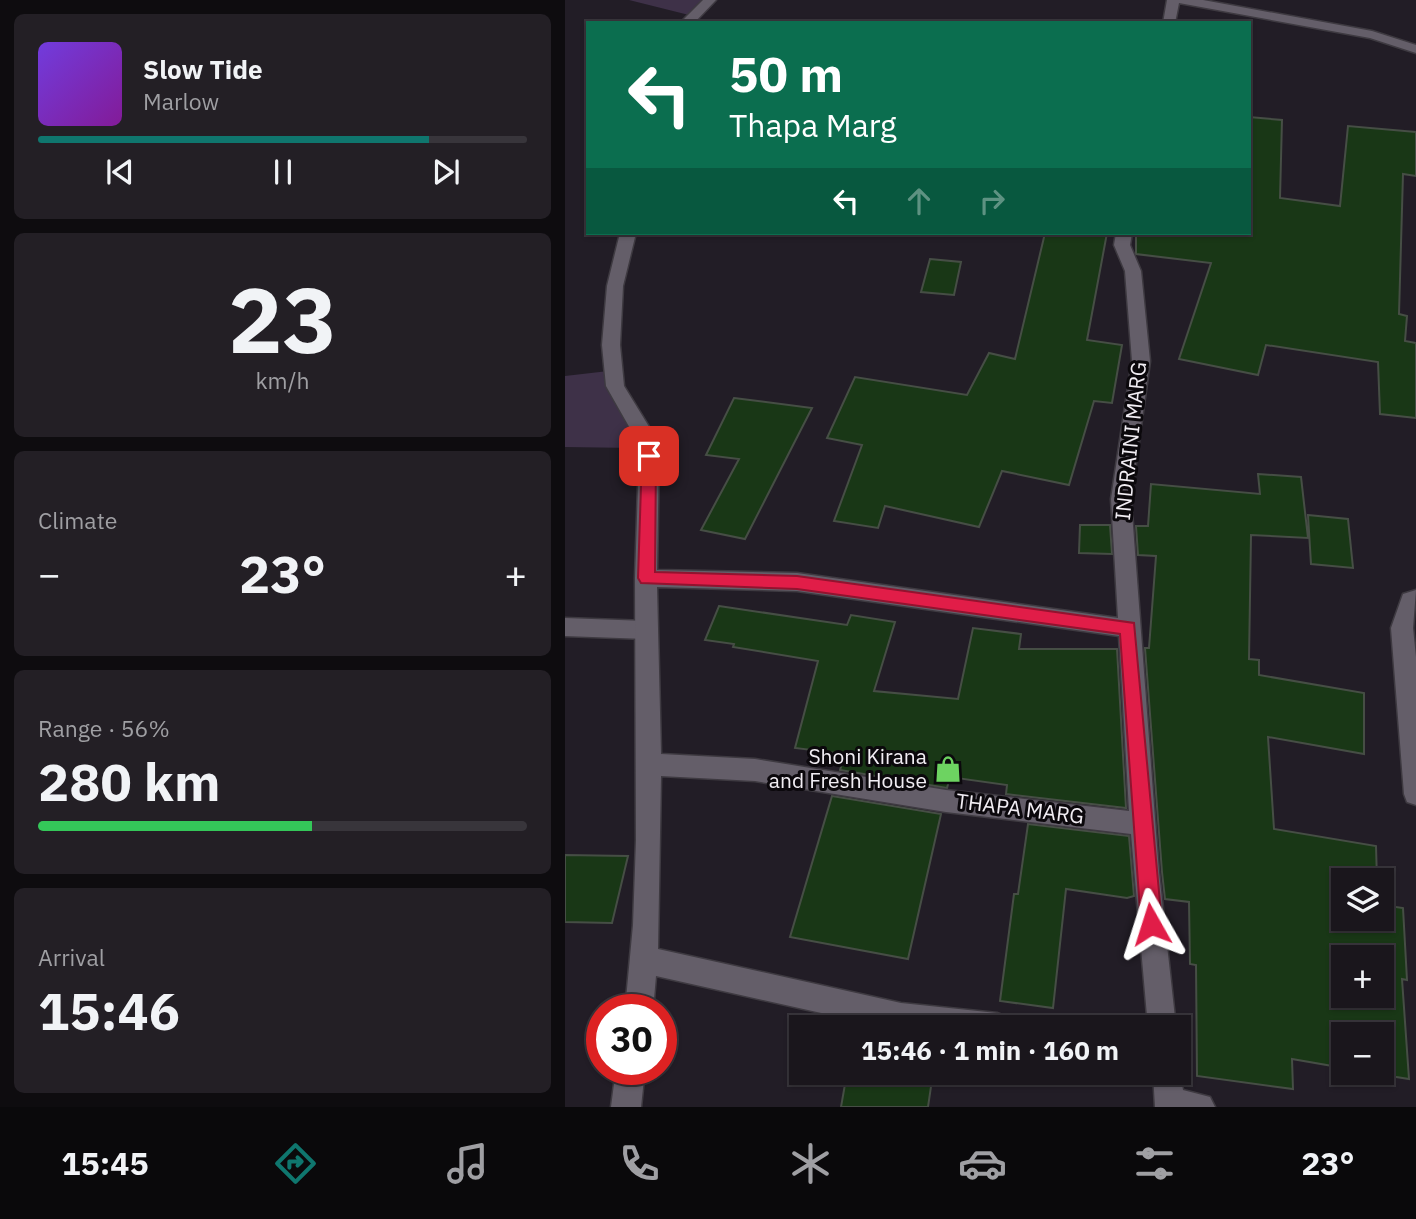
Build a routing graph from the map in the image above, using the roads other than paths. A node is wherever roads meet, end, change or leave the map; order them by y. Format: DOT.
graph roads {
  1 [pos="710,0"];
  2 [pos="1173,0"];
  3 [pos="1183,0"];
  4 [pos="688,21"];
  5 [pos="1169,21"];
  6 [pos="1416,49"];
  7 [pos="628,235"];
  8 [pos="1124,235"];
  9 [pos="646,578"];
  10 [pos="1416,599"];
  11 [pos="565,627"];
  12 [pos="1128,628"];
  13 [pos="646,630"];
  14 [pos="648,764"];
  15 [pos="1416,794"];
  16 [pos="1143,824"];
  17 [pos="645,960"];
  18 [pos="641,994"];
  19 [pos="892,1015"];
  20 [pos="1161,1015"];
  21 [pos="629,1085"];
  22 [pos="1169,1094"];
  23 [pos="626,1107"];
  24 [pos="1200,1107"];
  1 -- 4 [label="street"];
  2 -- 5 [label="street"];
  3 -- 6 [label="street"];
  7 -- 9 [label="street"];
  8 -- 12 [label="street, INDRAINI MARG"];
  9 -- 12 [label="street"];
  9 -- 13 [label="street"];
  10 -- 15 [label="street"];
  11 -- 13 [label="street"];
  12 -- 16 [label="street, INDRAINI MARG"];
  13 -- 14 [label="street"];
  14 -- 16 [label="street, THAPA MARG"];
  14 -- 17 [label="street"];
  16 -- 20 [label="street, INDRAINI MARG"];
  17 -- 18 [label="street"];
  17 -- 19 [label="street"];
  21 -- 23 [label="street"];
  22 -- 24 [label="street"];
}
